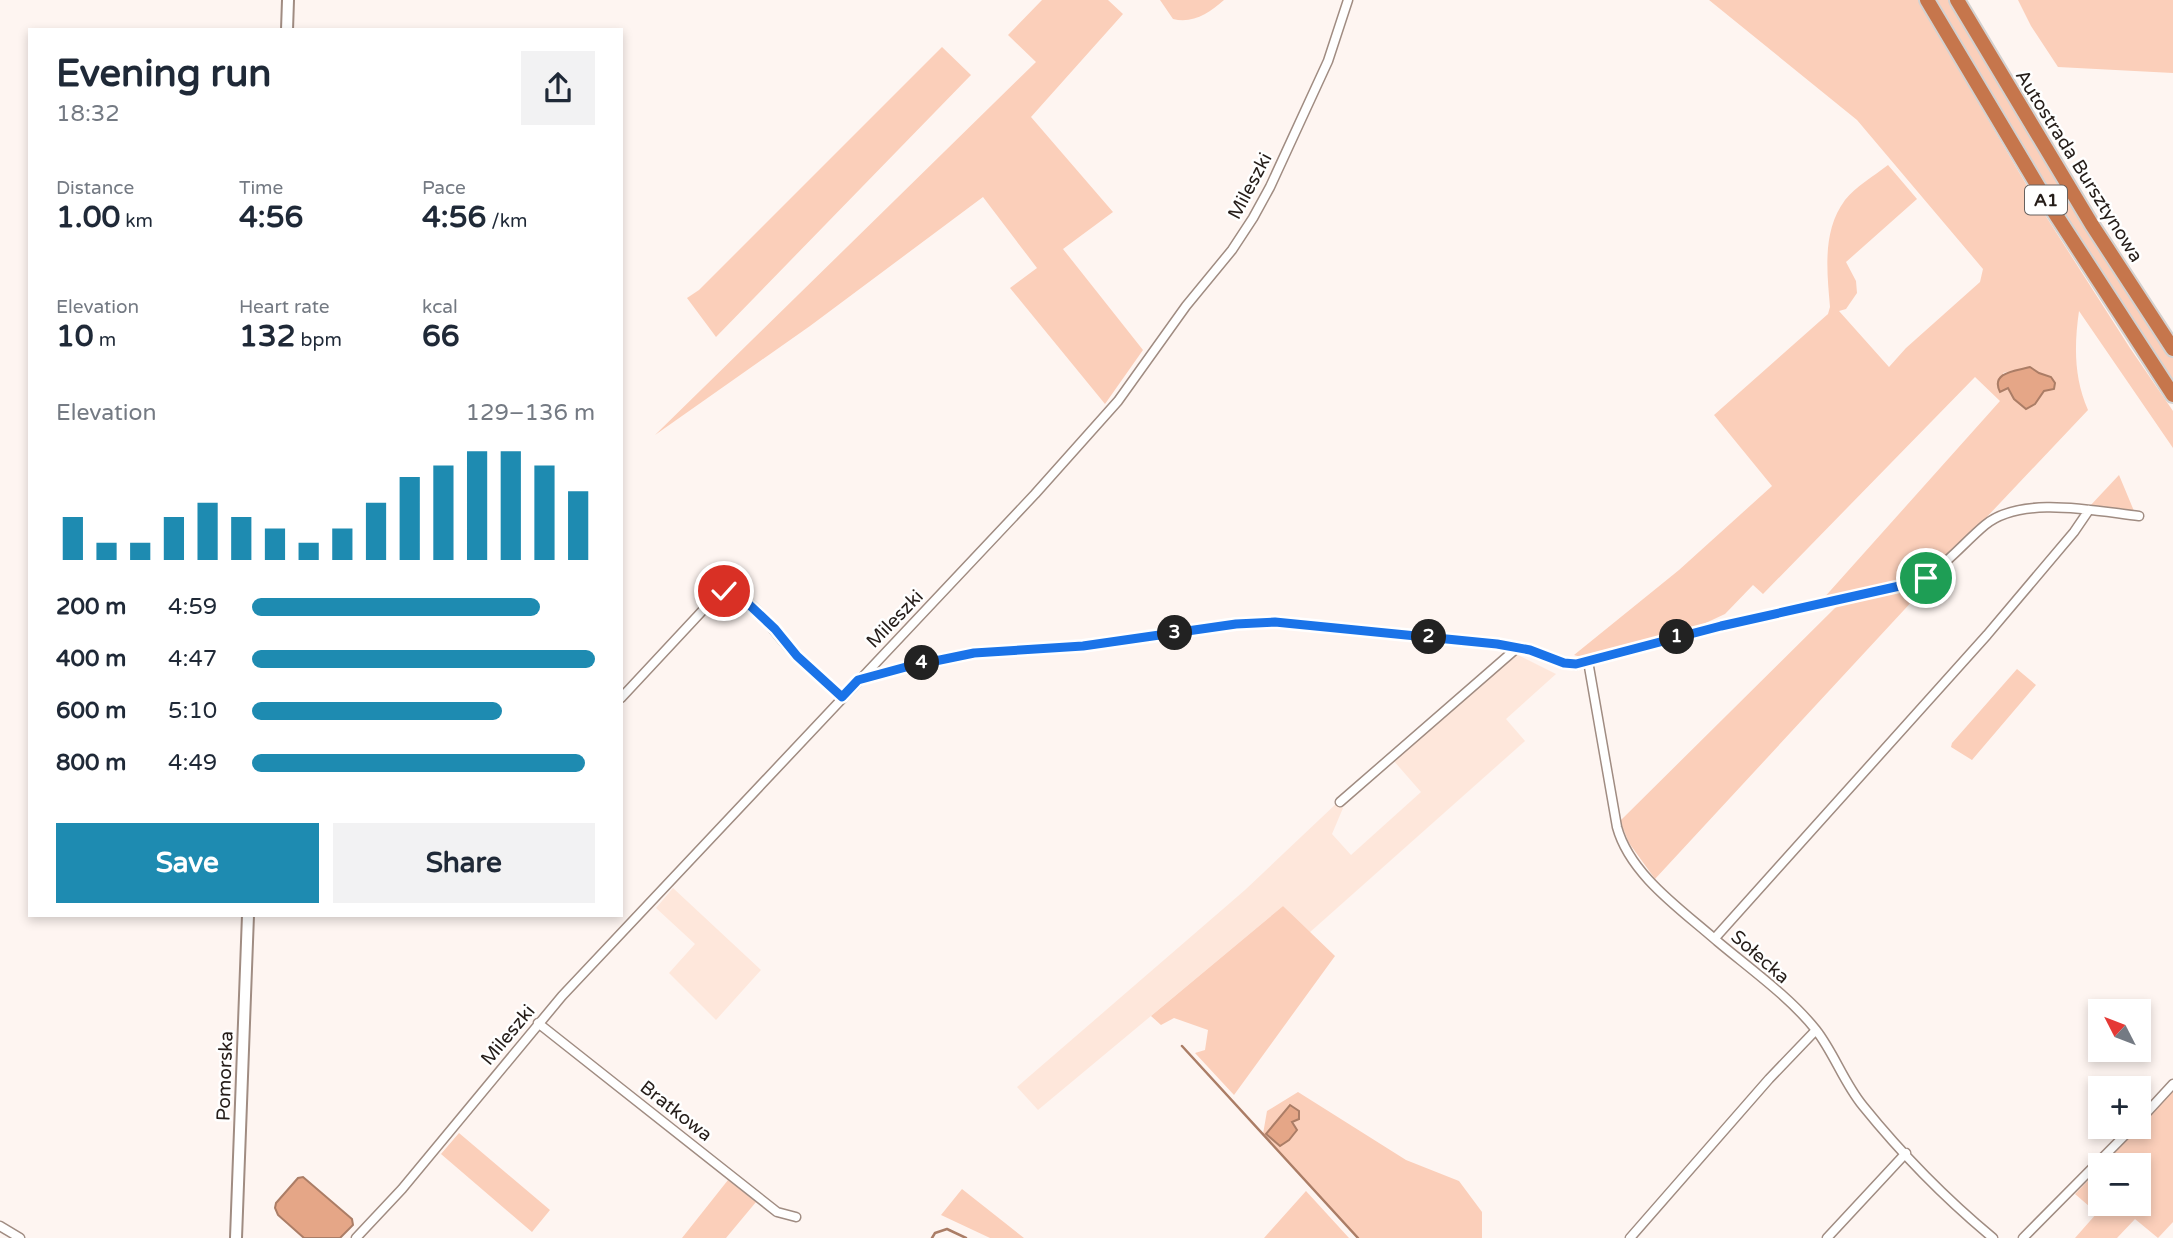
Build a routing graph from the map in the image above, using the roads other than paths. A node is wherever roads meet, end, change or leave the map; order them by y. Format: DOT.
graph roads {
  1 [pos="288,0"];
  2 [pos="1348,0"];
  3 [pos="1927,0"];
  4 [pos="1957,0"];
  5 [pos="287,28"];
  6 [pos="2173,349"];
  7 [pos="2173,395"];
  8 [pos="2089,510"];
  9 [pos="2139,516"];
  10 [pos="1517,648"];
  11 [pos="1588,661"];
  12 [pos="858,680"];
  13 [pos="623,696"];
  14 [pos="842,697"];
  15 [pos="1340,802"];
  16 [pos="248,917"];
  17 [pos="1715,938"];
  18 [pos="538,1023"];
  19 [pos="1816,1030"];
  20 [pos="2173,1084"];
  21 [pos="2151,1108"];
  22 [pos="2121,1139"];
  23 [pos="1906,1153"];
  24 [pos="796,1217"];
  25 [pos="0,1227"];
  26 [pos="20,1238"];
  27 [pos="236,1238"];
  28 [pos="356,1238"];
  29 [pos="1630,1238"];
  30 [pos="1827,1238"];
  31 [pos="1993,1238"];
  32 [pos="2023,1238"];
  1 -- 5 [label="street"];
  2 -- 12 [label="street, Mileszki"];
  3 -- 7 [label="highway, A1"];
  4 -- 6 [label="highway, Autostrada Bursztynowa / A1"];
  8 -- 9 [label="street"];
  8 -- 11 [label="street"];
  8 -- 17 [label="street"];
  10 -- 11 [label="street"];
  10 -- 12 [label="street"];
  10 -- 15 [label="street"];
  11 -- 17 [label="street, Sołecka"];
  12 -- 14 [label="street, Mileszki"];
  13 -- 14 [label="street"];
  14 -- 18 [label="street, Mileszki"];
  16 -- 27 [label="street, Pomorska"];
  17 -- 19 [label="street, Sołecka"];
  18 -- 24 [label="street, Bratkowa"];
  18 -- 28 [label="street, Mileszki"];
  19 -- 23 [label="street, Sołecka"];
  19 -- 29 [label="street"];
  20 -- 21 [label="street"];
  22 -- 32 [label="street"];
  23 -- 30 [label="street"];
  23 -- 31 [label="street, Sołecka"];
  25 -- 26 [label="street"];
}
